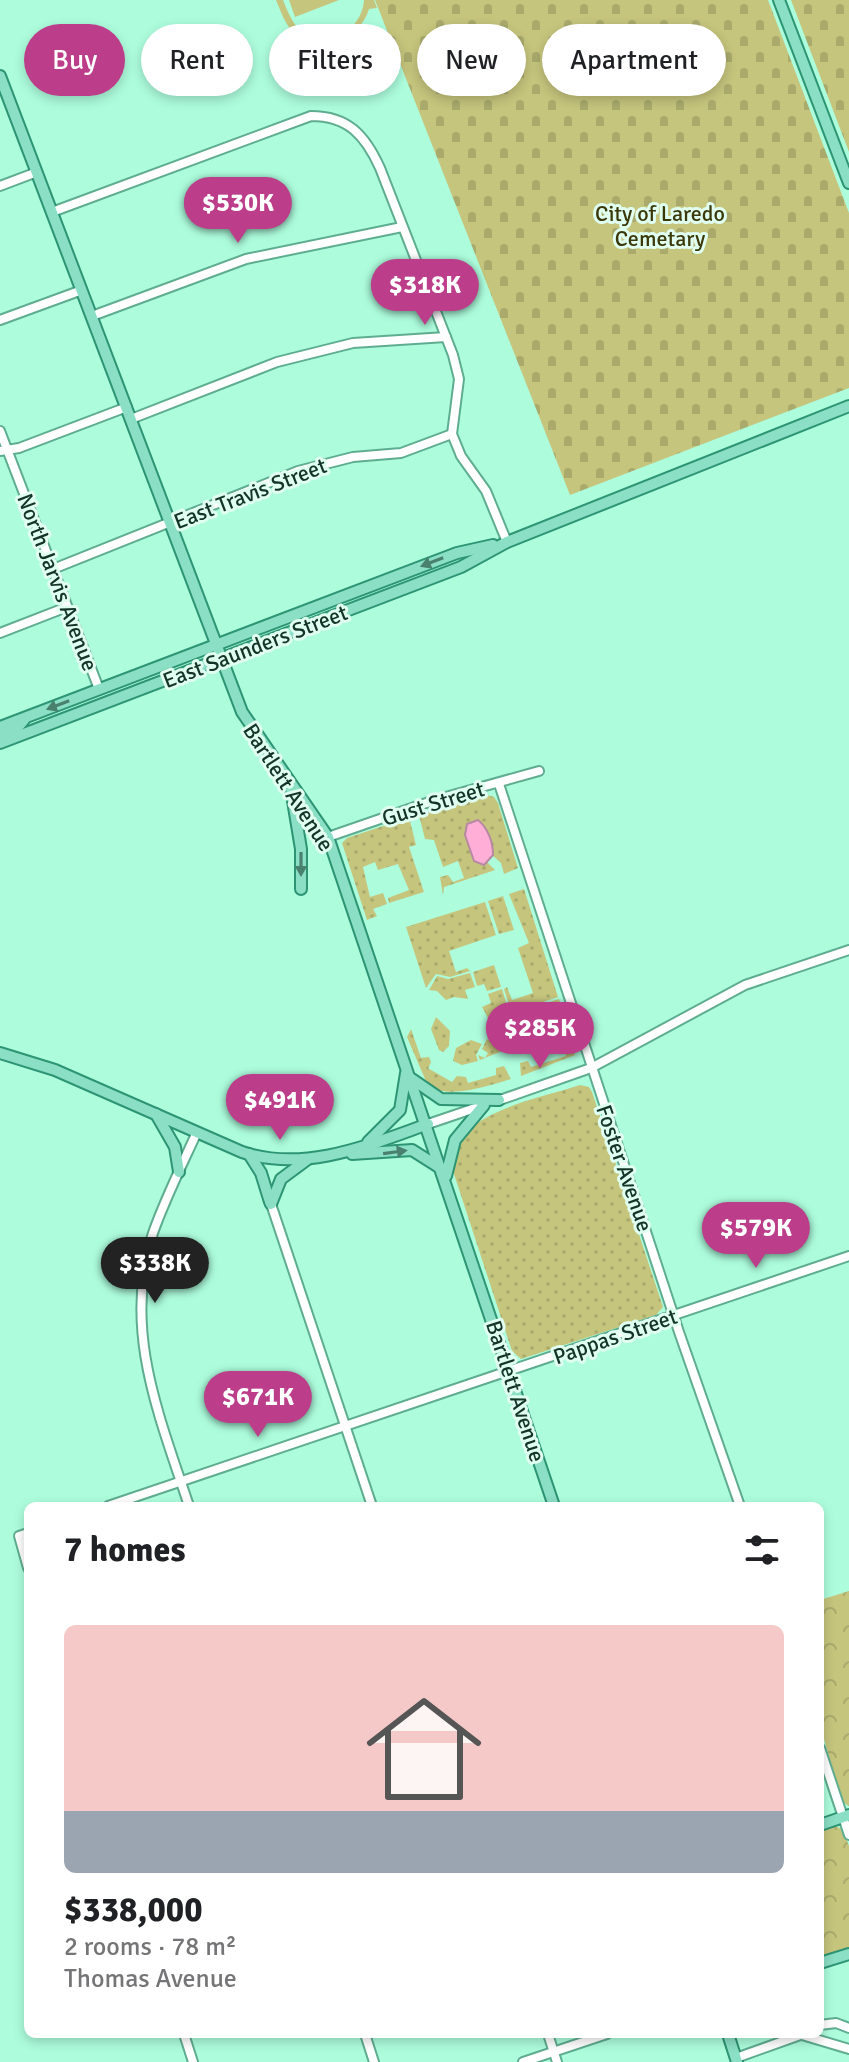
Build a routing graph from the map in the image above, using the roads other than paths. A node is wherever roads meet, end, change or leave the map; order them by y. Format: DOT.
graph roads {
  1 [pos="779,0"];
  2 [pos="0,76"];
  3 [pos="37,172"];
  4 [pos="849,183"];
  5 [pos="0,186"];
  6 [pos="52,212"];
  7 [pos="402,227"];
  8 [pos="82,290"];
  9 [pos="92,316"];
  10 [pos="0,320"];
  11 [pos="446,337"];
  12 [pos="849,406"];
  13 [pos="127,407"];
  14 [pos="131,419"];
  15 [pos="0,431"];
  16 [pos="452,434"];
  17 [pos="4,450"];
  18 [pos="171,521"];
  19 [pos="507,542"];
  20 [pos="53,569"];
  21 [pos="67,607"];
  22 [pos="0,633"];
  23 [pos="217,644"];
  24 [pos="222,659"];
  25 [pos="99,689"];
  26 [pos="25,718"];
  27 [pos="0,727"];
  28 [pos="0,735"];
  29 [pos="0,743"];
  30 [pos="539,771"];
  31 [pos="289,783"];
  32 [pos="499,784"];
  33 [pos="328,837"];
  34 [pos="301,889"];
  35 [pos="849,950"];
  36 [pos="0,1053"];
  37 [pos="406,1063"];
  38 [pos="591,1068"];
  39 [pos="412,1079"];
  40 [pos="499,1100"];
  41 [pos="484,1105"];
  42 [pos="156,1114"];
  43 [pos="428,1124"];
  44 [pos="197,1132"];
  45 [pos="363,1147"];
  46 [pos="341,1153"];
  47 [pos="249,1154"];
  48 [pos="310,1158"];
  49 [pos="179,1172"];
  50 [pos="444,1174"];
  51 [pos="271,1204"];
  52 [pos="849,1256"];
  53 [pos="674,1316"];
  54 [pos="510,1371"];
  55 [pos="345,1427"];
  56 [pos="181,1481"];
  57 [pos="120,1502"];
  58 [pos="188,1502"];
  59 [pos="371,1502"];
  60 [pos="553,1502"];
  61 [pos="739,1502"];
  62 [pos="824,1758"];
  63 [pos="846,1816"];
  64 [pos="824,1824"];
  65 [pos="849,1835"];
  66 [pos="849,1954"];
  67 [pos="824,1962"];
  68 [pos="824,2024"];
  69 [pos="849,2028"];
  70 [pos="185,2038"];
  71 [pos="366,2038"];
  72 [pos="549,2038"];
  73 [pos="595,2038"];
  74 [pos="729,2038"];
  75 [pos="793,2038"];
  76 [pos="815,2038"];
  77 [pos="849,2049"];
  78 [pos="554,2052"];
  79 [pos="736,2060"];
  80 [pos="193,2062"];
  81 [pos="374,2062"];
  82 [pos="523,2062"];
  83 [pos="557,2062"];
  1 -- 4 [label="main road"];
  2 -- 3 [label="main road, Bartlett Avenue"];
  3 -- 5 [label="street"];
  3 -- 6 [label="main road, Bartlett Avenue"];
  6 -- 7 [label="street"];
  6 -- 8 [label="main road, Bartlett Avenue"];
  7 -- 9 [label="street"];
  7 -- 11 [label="street"];
  8 -- 9 [label="main road, Bartlett Avenue"];
  8 -- 10 [label="street"];
  9 -- 13 [label="main road, Bartlett Avenue"];
  11 -- 14 [label="street"];
  11 -- 16 [label="street"];
  12 -- 19 [label="main road, East Saunders Street"];
  13 -- 14 [label="main road, Bartlett Avenue"];
  13 -- 17 [label="street"];
  14 -- 18 [label="main road, Bartlett Avenue"];
  15 -- 17 [label="street, North Jarvis Avenue"];
  16 -- 18 [label="street, East Travis Street"];
  16 -- 19 [label="street"];
  17 -- 20 [label="street, North Jarvis Avenue"];
  18 -- 20 [label="street, East Travis Street"];
  18 -- 23 [label="main road, Bartlett Avenue"];
  19 -- 23 [label="main road, East Saunders Street, one-way"];
  19 -- 24 [label="main road, East Saunders Street"];
  20 -- 21 [label="street, North Jarvis Avenue"];
  21 -- 22 [label="street"];
  21 -- 25 [label="street, North Jarvis Avenue"];
  23 -- 24 [label="main road, Bartlett Avenue"];
  23 -- 25 [label="main road, East Saunders Street"];
  24 -- 29 [label="main road, East Saunders Street"];
  24 -- 31 [label="main road, Bartlett Avenue"];
  25 -- 26 [label="main road, East Saunders Street, one-way"];
  26 -- 27 [label="main road, East Saunders Street"];
  26 -- 28 [label="main road"];
  30 -- 32 [label="street, Gust Street"];
  31 -- 33 [label="main road, Bartlett Avenue"];
  31 -- 34 [label="main road, one-way"];
  32 -- 33 [label="street, Gust Street"];
  32 -- 38 [label="street, Foster Avenue"];
  33 -- 37 [label="main road, Bartlett Avenue"];
  35 -- 38 [label="street"];
  36 -- 42 [label="main road"];
  37 -- 39 [label="main road, Bartlett Avenue"];
  37 -- 45 [label="main road"];
  38 -- 40 [label="street"];
  38 -- 53 [label="street, Foster Avenue"];
  39 -- 40 [label="main road"];
  39 -- 43 [label="main road, Bartlett Avenue"];
  40 -- 41 [label="street"];
  41 -- 43 [label="street"];
  41 -- 50 [label="main road"];
  42 -- 44 [label="main road"];
  42 -- 49 [label="main road"];
  43 -- 45 [label="main road"];
  43 -- 50 [label="main road, Bartlett Avenue"];
  44 -- 47 [label="main road"];
  44 -- 49 [label="street"];
  45 -- 46 [label="main road"];
  46 -- 48 [label="main road"];
  46 -- 50 [label="main road, one-way"];
  47 -- 48 [label="main road"];
  47 -- 51 [label="main road"];
  48 -- 51 [label="main road"];
  49 -- 56 [label="street"];
  50 -- 54 [label="main road, Bartlett Avenue"];
  51 -- 55 [label="street"];
  52 -- 53 [label="street, Pappas Street"];
  53 -- 54 [label="street, Pappas Street"];
  53 -- 61 [label="street, Foster Avenue"];
  54 -- 55 [label="street, Pappas Street"];
  54 -- 60 [label="main road, Bartlett Avenue"];
  55 -- 56 [label="street, Pappas Street"];
  55 -- 59 [label="street"];
  56 -- 57 [label="street, Pappas Street"];
  56 -- 58 [label="street"];
  62 -- 63 [label="street"];
  63 -- 64 [label="main road"];
  63 -- 65 [label="street"];
  66 -- 67 [label="main road"];
  68 -- 69 [label="street"];
  70 -- 80 [label="street"];
  71 -- 81 [label="street"];
  72 -- 78 [label="street"];
  73 -- 78 [label="street"];
  74 -- 79 [label="main road"];
  75 -- 79 [label="street"];
  76 -- 77 [label="street"];
  78 -- 82 [label="street"];
  78 -- 83 [label="street"];
}
